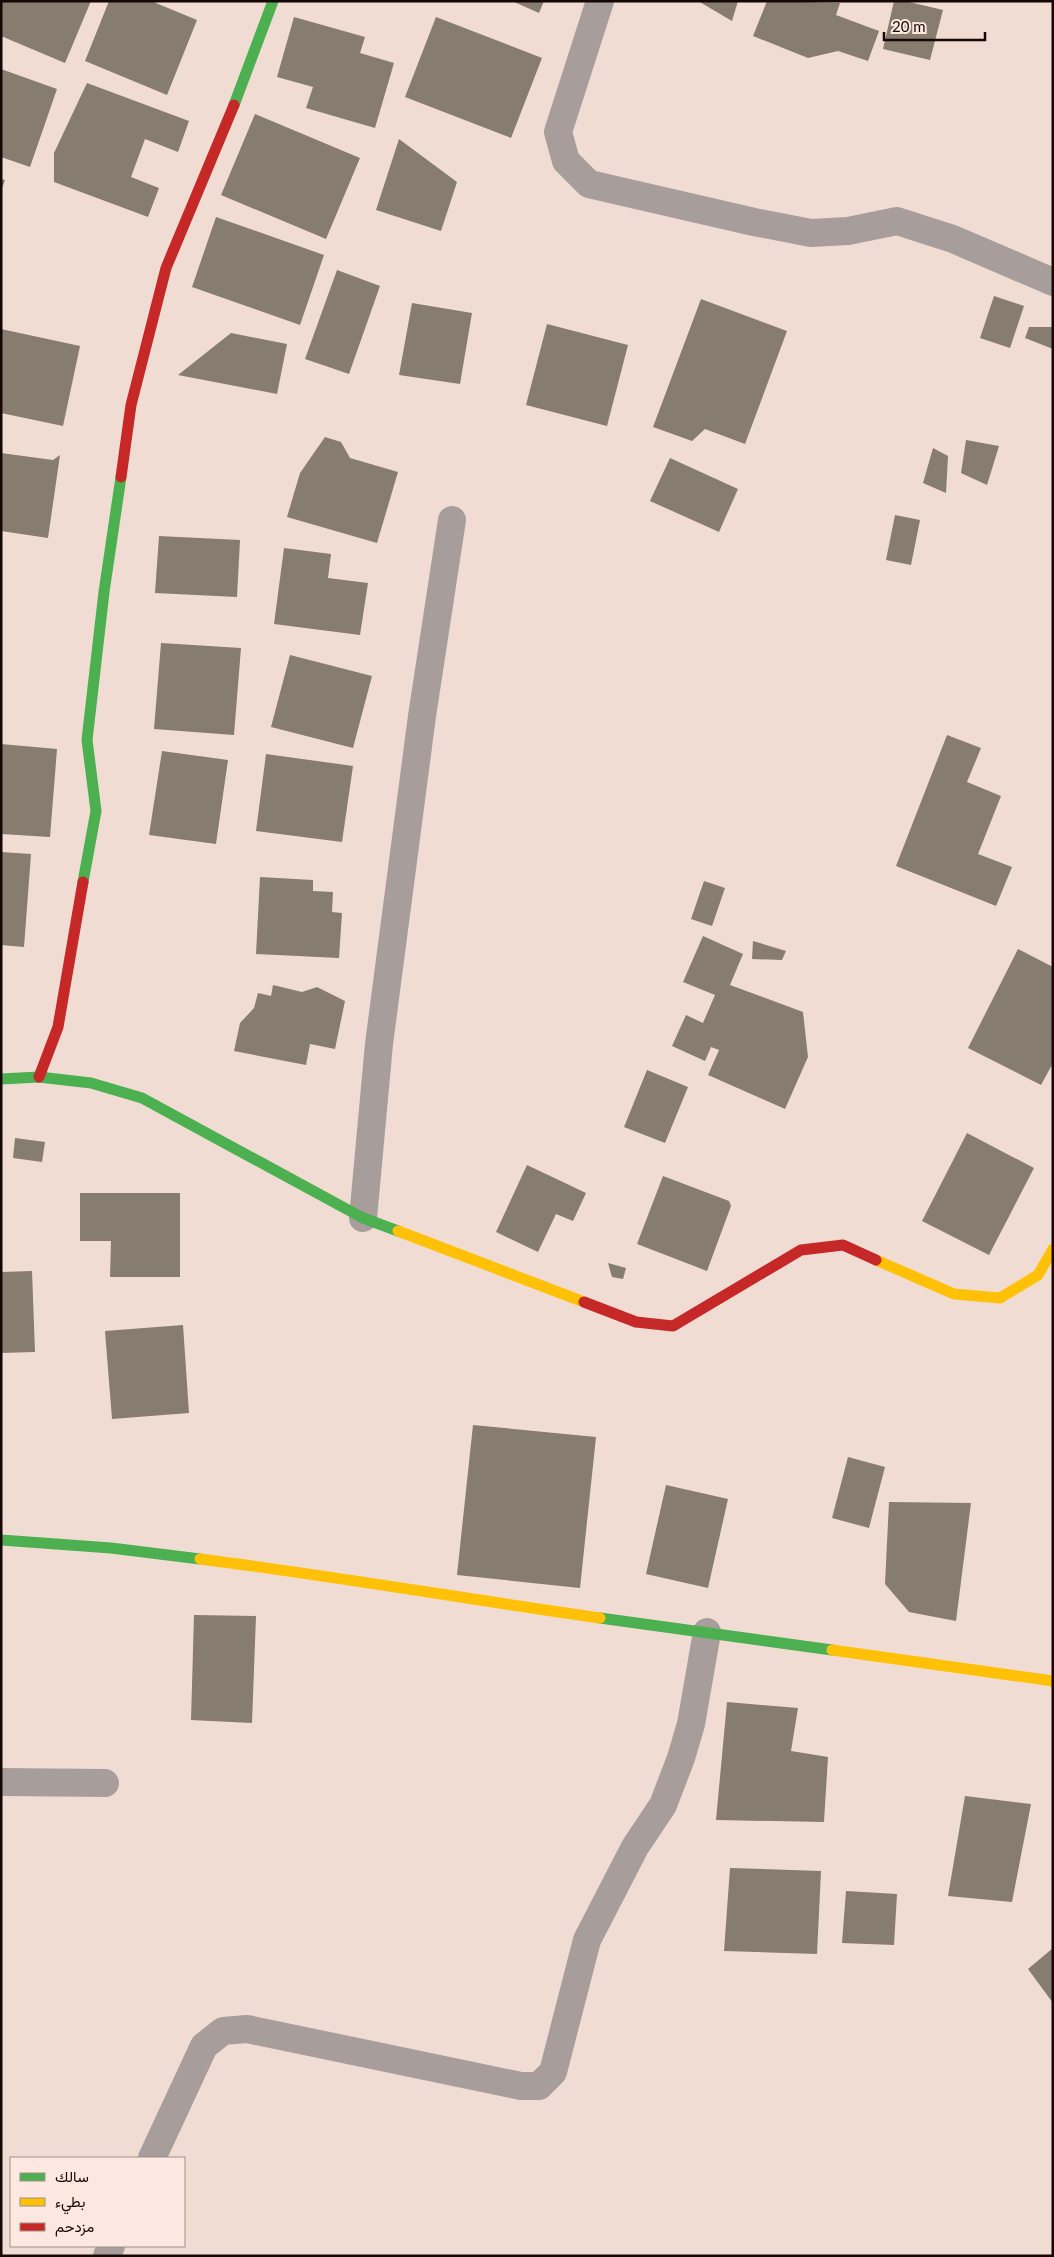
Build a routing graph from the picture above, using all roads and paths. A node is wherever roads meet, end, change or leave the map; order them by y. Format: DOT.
graph roads {
  1 [pos="273,1"];
  2 [pos="600,1"];
  3 [pos="1053,282"];
  4 [pos="452,520"];
  5 [pos="39,1076"];
  6 [pos="1,1079"];
  7 [pos="363,1218"];
  8 [pos="1053,1249"];
  9 [pos="1,1540"];
  10 [pos="707,1632"];
  11 [pos="1053,1681"];
  12 [pos="1,1782"];
  13 [pos="105,1783"];
  14 [pos="152,2157"];
  1 -- 5 [label="street"];
  2 -- 3 [label="street"];
  4 -- 7 [label="street"];
  5 -- 6 [label="street"];
  5 -- 7 [label="street"];
  7 -- 8 [label="street"];
  9 -- 10 [label="street"];
  10 -- 11 [label="street"];
  10 -- 14 [label="street"];
  12 -- 13 [label="street"];
}
